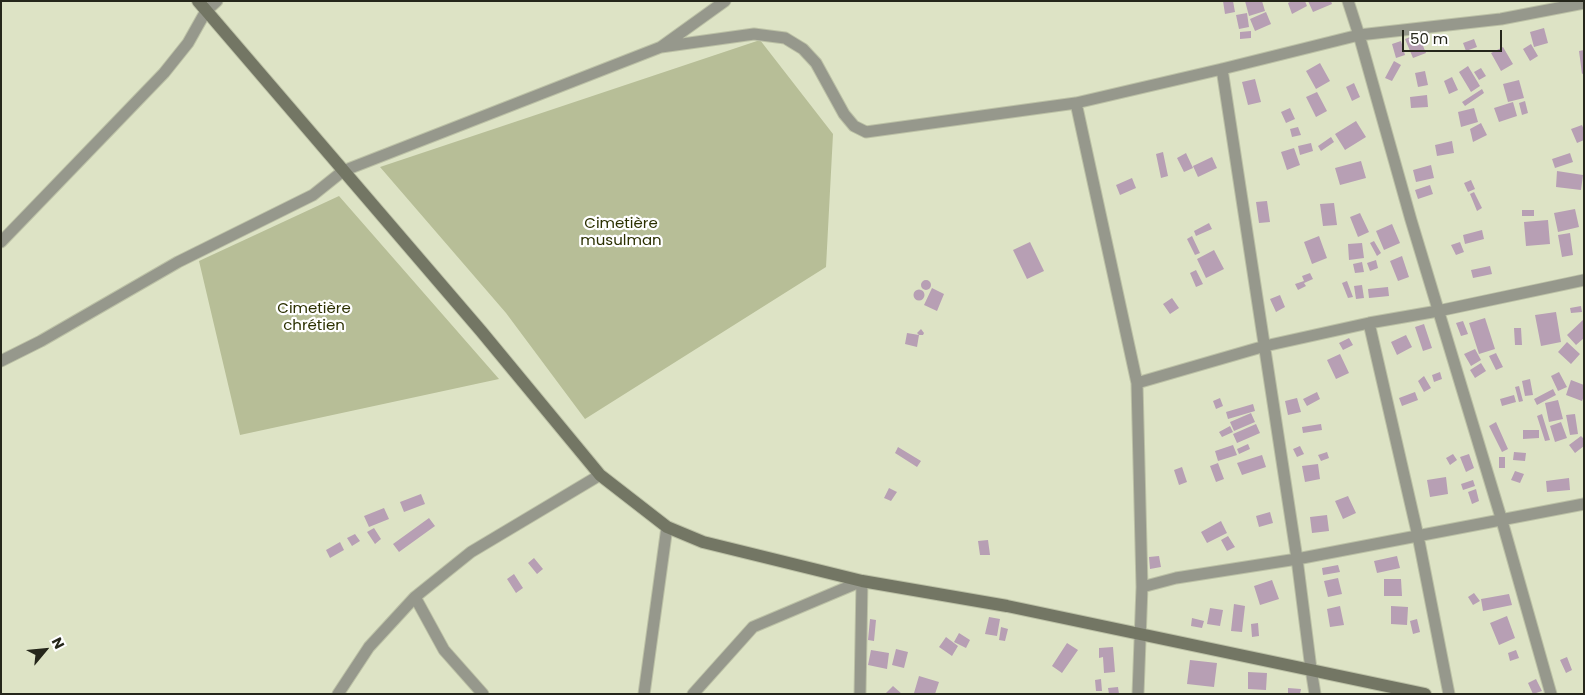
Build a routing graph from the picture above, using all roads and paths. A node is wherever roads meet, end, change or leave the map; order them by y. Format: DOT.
graph roads {
  1 [pos="217,1"];
  2 [pos="725,1"];
  3 [pos="1348,1"];
  4 [pos="1584,4"];
  5 [pos="202,6"];
  6 [pos="1359,35"];
  7 [pos="661,47"];
  8 [pos="1222,70"];
  9 [pos="1076,104"];
  10 [pos="343,171"];
  11 [pos="1,242"];
  12 [pos="1584,280"];
  13 [pos="1438,311"];
  14 [pos="1369,323"];
  15 [pos="1265,346"];
  16 [pos="1,361"];
  17 [pos="1137,383"];
  18 [pos="600,475"];
  19 [pos="1584,504"];
  20 [pos="1502,521"];
  21 [pos="667,527"];
  22 [pos="1418,536"];
  23 [pos="1297,559"];
  24 [pos="862,581"];
  25 [pos="1142,587"];
  26 [pos="415,597"];
  27 [pos="1140,633"];
  28 [pos="1311,669"];
  29 [pos="338,694"];
  30 [pos="483,694"];
  31 [pos="644,694"];
  32 [pos="693,694"];
  33 [pos="860,694"];
  34 [pos="1138,694"];
  35 [pos="1315,694"];
  36 [pos="1425,694"];
  37 [pos="1449,694"];
  38 [pos="1551,694"];
  1 -- 5 [label="street"];
  2 -- 7 [label="street"];
  3 -- 6 [label="street"];
  4 -- 6 [label="street"];
  5 -- 10 [label="street"];
  5 -- 11 [label="street"];
  6 -- 8 [label="street"];
  6 -- 13 [label="street"];
  7 -- 9 [label="street"];
  7 -- 10 [label="street"];
  8 -- 9 [label="street"];
  8 -- 15 [label="street"];
  9 -- 17 [label="street"];
  10 -- 16 [label="street"];
  10 -- 18 [label="street"];
  12 -- 13 [label="street"];
  13 -- 14 [label="street"];
  13 -- 20 [label="street"];
  14 -- 15 [label="street"];
  14 -- 22 [label="street"];
  15 -- 17 [label="street"];
  15 -- 23 [label="street"];
  17 -- 25 [label="street"];
  18 -- 21 [label="street"];
  18 -- 26 [label="street"];
  19 -- 20 [label="street"];
  20 -- 22 [label="street"];
  20 -- 38 [label="street"];
  21 -- 24 [label="street"];
  21 -- 31 [label="street"];
  22 -- 23 [label="street"];
  22 -- 37 [label="street"];
  23 -- 25 [label="street"];
  23 -- 28 [label="street"];
  24 -- 27 [label="street"];
  24 -- 32 [label="street"];
  24 -- 33 [label="street"];
  25 -- 27 [label="street"];
  26 -- 29 [label="street"];
  26 -- 30 [label="street"];
  27 -- 28 [label="street"];
  27 -- 34 [label="street"];
  28 -- 35 [label="street"];
  28 -- 36 [label="street"];
}
